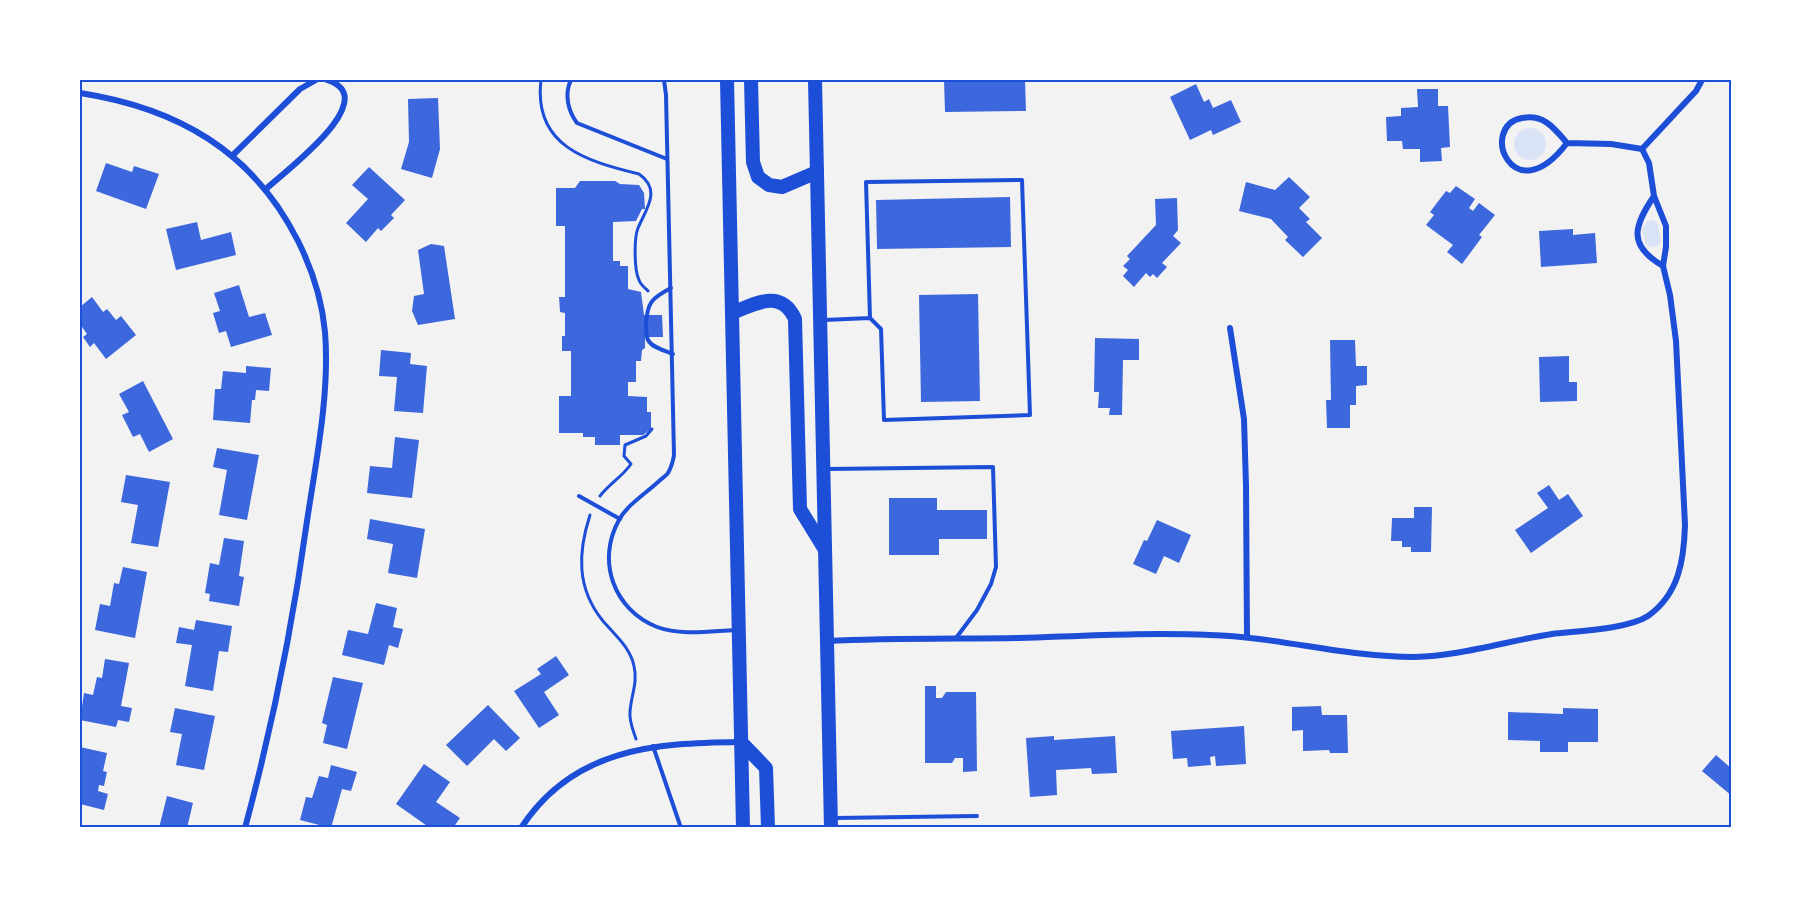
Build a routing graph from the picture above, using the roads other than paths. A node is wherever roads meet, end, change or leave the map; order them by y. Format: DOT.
graph roads {
  1 [pos="316,80"];
  2 [pos="327,80"];
  3 [pos="571,80"];
  4 [pos="664,80"];
  5 [pos="727,80"];
  6 [pos="751,80"];
  7 [pos="815,80"];
  8 [pos="1702,80"];
  9 [pos="80,93"];
  10 [pos="1567,143"];
  11 [pos="1642,149"];
  12 [pos="233,155"];
  13 [pos="667,159"];
  14 [pos="817,172"];
  15 [pos="266,189"];
  16 [pos="1654,196"];
  17 [pos="1663,266"];
  18 [pos="671,288"];
  19 [pos="732,313"];
  20 [pos="870,318"];
  21 [pos="820,320"];
  22 [pos="1230,328"];
  23 [pos="673,354"];
  24 [pos="823,470"];
  25 [pos="579,496"];
  26 [pos="620,519"];
  27 [pos="825,550"];
  28 [pos="739,630"];
  29 [pos="1247,637"];
  30 [pos="955,639"];
  31 [pos="826,641"];
  32 [pos="741,741"];
  33 [pos="653,746"];
  34 [pos="977,816"];
  35 [pos="831,823"];
  36 [pos="245,828"];
  37 [pos="521,828"];
  38 [pos="681,828"];
  39 [pos="743,828"];
  40 [pos="768,828"];
  1 -- 12 [label="street"];
  2 -- 15 [label="street"];
  3 -- 13 [label="lane"];
  4 -- 13 [label="lane"];
  5 -- 19 [label="highway"];
  6 -- 14 [label="highway"];
  7 -- 14 [label="highway"];
  8 -- 11 [label="street"];
  9 -- 12 [label="street"];
  10 -- 10 [label="street"];
  10 -- 11 [label="street"];
  11 -- 16 [label="street"];
  12 -- 15 [label="street"];
  13 -- 18 [label="lane"];
  14 -- 21 [label="highway"];
  15 -- 36 [label="street"];
  16 -- 17 [label="street"];
  16 -- 17 [label="street"];
  17 -- 29 [label="street"];
  18 -- 23 [label="lane"];
  18 -- 23 [label="lane"];
  19 -- 27 [label="highway"];
  19 -- 28 [label="highway"];
  20 -- 20 [label="lane"];
  20 -- 21 [label="lane"];
  21 -- 24 [label="highway"];
  22 -- 29 [label="street"];
  23 -- 26 [label="lane"];
  24 -- 27 [label="highway"];
  24 -- 30 [label="lane"];
  25 -- 26 [label="lane"];
  26 -- 28 [label="lane"];
  27 -- 31 [label="highway"];
  28 -- 32 [label="highway"];
  29 -- 30 [label="street"];
  30 -- 31 [label="street"];
  31 -- 35 [label="highway"];
  32 -- 33 [label="street"];
  32 -- 39 [label="highway"];
  32 -- 40 [label="highway"];
  33 -- 37 [label="street"];
  33 -- 38 [label="lane"];
  34 -- 35 [label="lane"];
}
